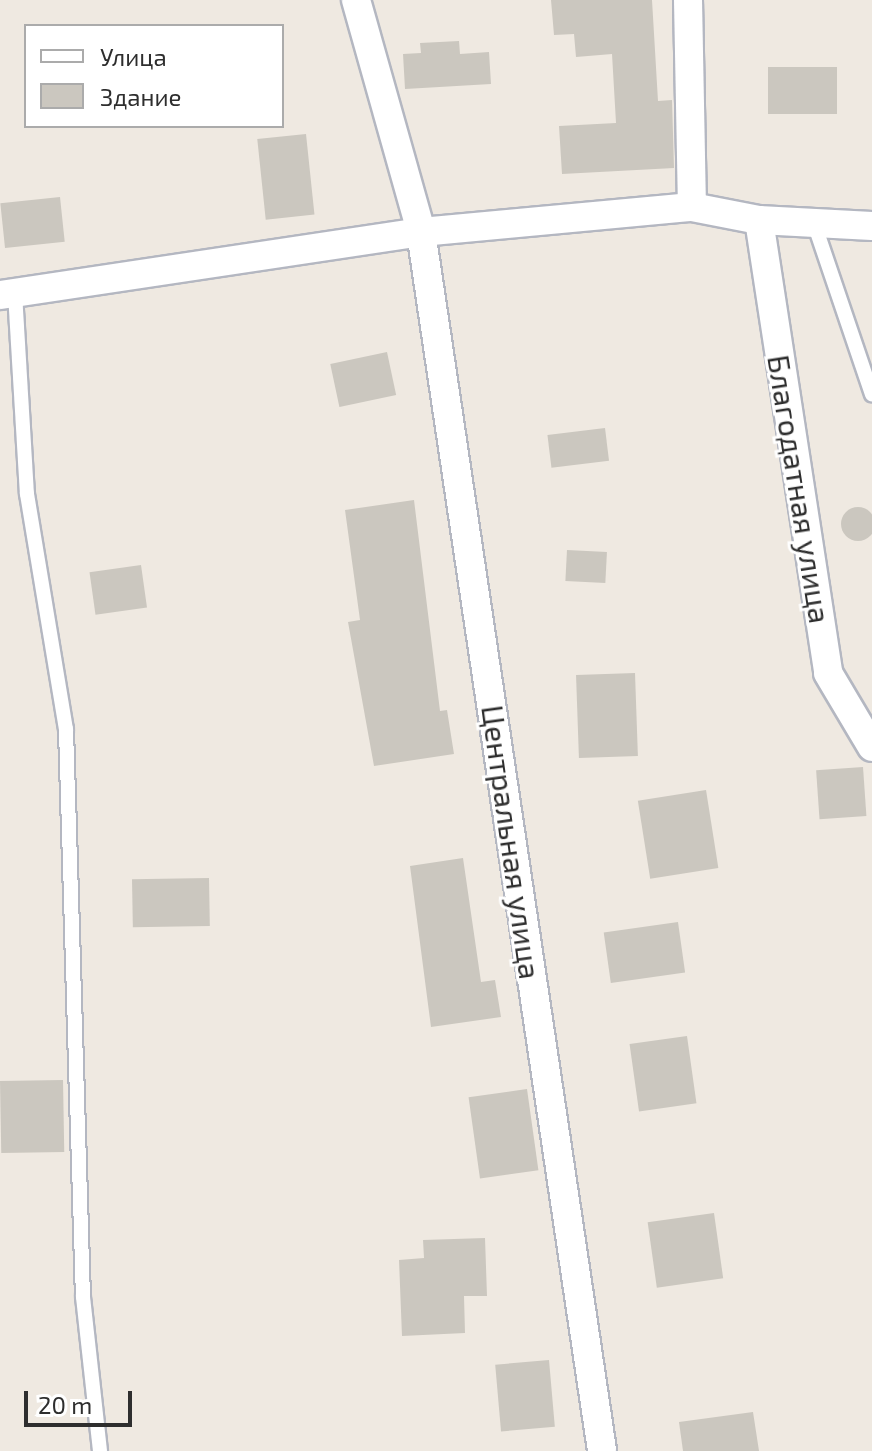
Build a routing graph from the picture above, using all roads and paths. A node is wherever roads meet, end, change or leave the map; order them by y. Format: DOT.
graph roads {
  1 [pos="356,0"];
  2 [pos="688,0"];
  3 [pos="692,207"];
  4 [pos="759,220"];
  5 [pos="814,223"];
  6 [pos="872,226"];
  7 [pos="421,232"];
  8 [pos="7,294"];
  9 [pos="872,394"];
  10 [pos="872,747"];
  11 [pos="100,1451"];
  12 [pos="602,1451"];
  1 -- 7 [label="street, Центральная улица"];
  2 -- 3 [label="street"];
  3 -- 4 [label="street"];
  3 -- 7 [label="street"];
  4 -- 5 [label="street"];
  4 -- 10 [label="street, Благодатная улица"];
  5 -- 6 [label="street"];
  5 -- 9 [label="lane"];
  7 -- 8 [label="street"];
  7 -- 12 [label="street, Центральная улица"];
  8 -- 11 [label="lane"];
}
